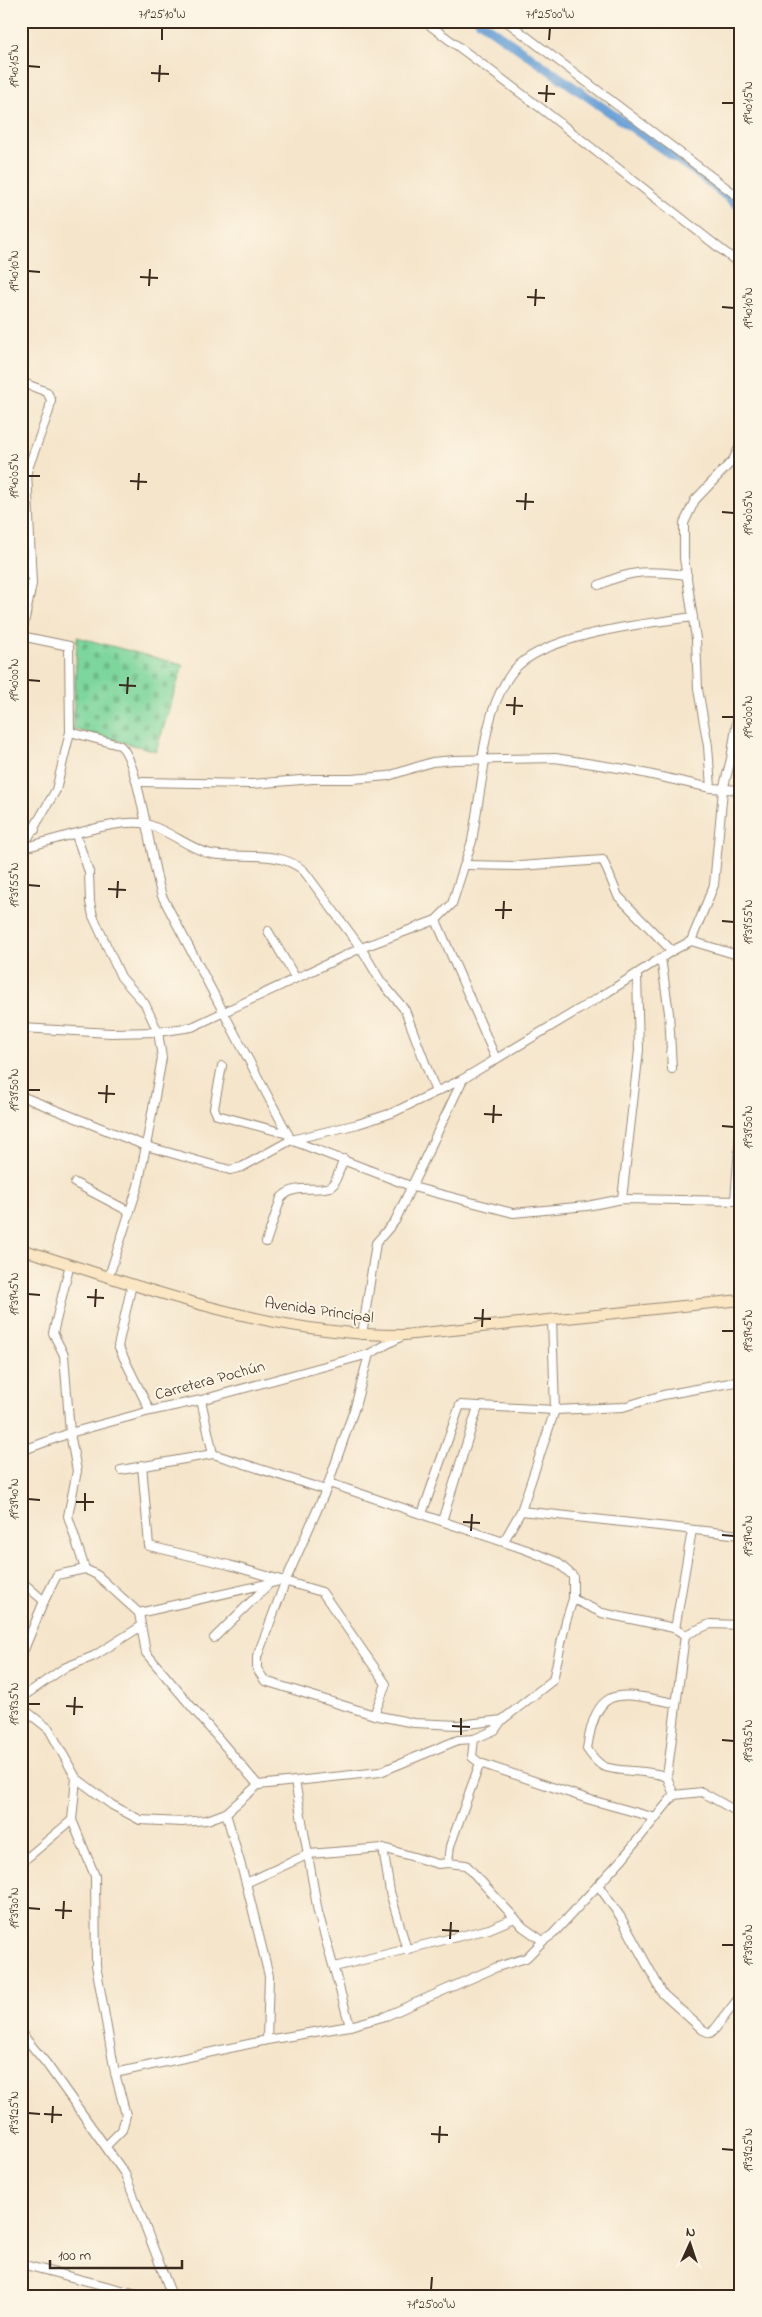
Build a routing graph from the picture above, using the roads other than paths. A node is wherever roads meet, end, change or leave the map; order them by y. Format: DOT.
graph roads {
  1 [pos="424,21"];
  2 [pos="506,21"];
  3 [pos="741,199"];
  4 [pos="741,265"];
  5 [pos="21,382"];
  6 [pos="741,444"];
  7 [pos="687,574"];
  8 [pos="599,585"];
  9 [pos="693,617"];
  10 [pos="21,636"];
  11 [pos="741,695"];
  12 [pos="70,732"];
  13 [pos="741,756"];
  14 [pos="732,759"];
  15 [pos="483,760"];
  16 [pos="138,782"];
  17 [pos="711,788"];
  18 [pos="724,790"];
  19 [pos="741,790"];
  20 [pos="145,824"];
  21 [pos="21,826"];
  22 [pos="35,830"];
  23 [pos="76,835"];
  24 [pos="22,849"];
  25 [pos="465,865"];
  26 [pos="436,920"];
  27 [pos="268,931"];
  28 [pos="691,941"];
  29 [pos="361,948"];
  30 [pos="672,951"];
  31 [pos="741,956"];
  32 [pos="661,958"];
  33 [pos="637,974"];
  34 [pos="295,977"];
  35 [pos="226,1013"];
  36 [pos="21,1028"];
  37 [pos="158,1032"];
  38 [pos="496,1058"];
  39 [pos="222,1066"];
  40 [pos="672,1069"];
  41 [pos="463,1080"];
  42 [pos="436,1092"];
  43 [pos="21,1096"];
  44 [pos="741,1120"];
  45 [pos="289,1137"];
  46 [pos="146,1146"];
  47 [pos="344,1160"];
  48 [pos="75,1183"];
  49 [pos="413,1187"];
  50 [pos="622,1199"];
  51 [pos="738,1201"];
  52 [pos="130,1212"];
  53 [pos="266,1242"];
  54 [pos="21,1249"];
  55 [pos="70,1264"];
  56 [pos="109,1276"];
  57 [pos="132,1284"];
  58 [pos="741,1300"];
  59 [pos="552,1319"];
  60 [pos="362,1335"];
  61 [pos="404,1335"];
  62 [pos="370,1354"];
  63 [pos="741,1381"];
  64 [pos="201,1400"];
  65 [pos="478,1406"];
  66 [pos="555,1410"];
  67 [pos="150,1411"];
  68 [pos="70,1434"];
  69 [pos="21,1451"];
  70 [pos="213,1454"];
  71 [pos="142,1465"];
  72 [pos="121,1470"];
  73 [pos="327,1486"];
  74 [pos="521,1511"];
  75 [pos="422,1514"];
  76 [pos="442,1521"];
  77 [pos="692,1530"];
  78 [pos="741,1535"];
  79 [pos="504,1541"];
  80 [pos="85,1569"];
  81 [pos="286,1580"];
  82 [pos="21,1581"];
  83 [pos="270,1583"];
  84 [pos="573,1599"];
  85 [pos="44,1601"];
  86 [pos="139,1613"];
  87 [pos="741,1625"];
  88 [pos="140,1627"];
  89 [pos="675,1629"];
  90 [pos="685,1635"];
  91 [pos="214,1638"];
  92 [pos="21,1656"];
  93 [pos="21,1698"];
  94 [pos="676,1703"];
  95 [pos="21,1707"];
  96 [pos="374,1714"];
  97 [pos="502,1720"];
  98 [pos="474,1740"];
  99 [pos="480,1763"];
  100 [pos="667,1777"];
  101 [pos="76,1778"];
  102 [pos="295,1781"];
  103 [pos="258,1785"];
  104 [pos="674,1795"];
  105 [pos="226,1813"];
  106 [pos="741,1814"];
  107 [pos="656,1818"];
  108 [pos="72,1820"];
  109 [pos="383,1848"];
  110 [pos="309,1854"];
  111 [pos="448,1863"];
  112 [pos="21,1864"];
  113 [pos="246,1883"];
  114 [pos="598,1885"];
  115 [pos="515,1918"];
  116 [pos="542,1940"];
  117 [pos="407,1950"];
  118 [pos="334,1967"];
  119 [pos="741,1995"];
  120 [pos="350,2026"];
  121 [pos="21,2033"];
  122 [pos="267,2040"];
  123 [pos="115,2073"];
  124 [pos="106,2146"];
  125 [pos="21,2264"];
  126 [pos="145,2296"];
  127 [pos="172,2296"];
  1 -- 4 [label="street"];
  2 -- 3 [label="street"];
  5 -- 10 [label="street"];
  6 -- 7 [label="street"];
  7 -- 8 [label="street"];
  7 -- 9 [label="street"];
  9 -- 15 [label="street"];
  9 -- 17 [label="street"];
  10 -- 12 [label="street"];
  11 -- 14 [label="street"];
  12 -- 16 [label="street"];
  12 -- 22 [label="street"];
  13 -- 14 [label="street"];
  14 -- 18 [label="street"];
  15 -- 16 [label="street"];
  15 -- 17 [label="street"];
  15 -- 25 [label="street"];
  16 -- 20 [label="street"];
  17 -- 18 [label="street"];
  18 -- 19 [label="street"];
  18 -- 28 [label="street"];
  20 -- 23 [label="street"];
  20 -- 29 [label="street"];
  20 -- 35 [label="street"];
  21 -- 22 [label="street"];
  22 -- 24 [label="street"];
  23 -- 24 [label="street"];
  23 -- 37 [label="street"];
  25 -- 26 [label="street"];
  25 -- 30 [label="street"];
  26 -- 29 [label="street"];
  26 -- 38 [label="street"];
  27 -- 34 [label="street"];
  28 -- 30 [label="street"];
  28 -- 31 [label="street"];
  29 -- 34 [label="street"];
  29 -- 42 [label="street"];
  30 -- 32 [label="street"];
  32 -- 33 [label="street"];
  32 -- 40 [label="street"];
  33 -- 38 [label="street"];
  33 -- 50 [label="street"];
  34 -- 35 [label="street"];
  35 -- 37 [label="street"];
  35 -- 45 [label="street"];
  36 -- 37 [label="street"];
  37 -- 46 [label="street"];
  38 -- 41 [label="street"];
  39 -- 45 [label="street"];
  41 -- 42 [label="street"];
  41 -- 49 [label="street"];
  42 -- 45 [label="street"];
  43 -- 46 [label="street"];
  44 -- 51 [label="street"];
  45 -- 46 [label="street"];
  45 -- 47 [label="street"];
  46 -- 52 [label="street"];
  47 -- 49 [label="street"];
  47 -- 53 [label="street"];
  48 -- 52 [label="street"];
  49 -- 50 [label="street"];
  49 -- 60 [label="street"];
  50 -- 51 [label="street"];
  52 -- 56 [label="street"];
  54 -- 55 [label="main road, Avenida Principal"];
  55 -- 56 [label="main road, Avenida Principal"];
  55 -- 68 [label="street"];
  56 -- 57 [label="main road, Avenida Principal"];
  57 -- 60 [label="main road, Avenida Principal"];
  57 -- 67 [label="street"];
  58 -- 59 [label="main road, Avenida Principal"];
  59 -- 61 [label="main road, Avenida Principal"];
  59 -- 66 [label="street"];
  60 -- 61 [label="main road, Avenida Principal"];
  61 -- 62 [label="street, Carretera Pochún"];
  62 -- 64 [label="street, Carretera Pochún"];
  62 -- 73 [label="street"];
  63 -- 66 [label="street"];
  64 -- 67 [label="street, Carretera Pochún"];
  64 -- 70 [label="street"];
  65 -- 66 [label="street"];
  65 -- 75 [label="street"];
  65 -- 76 [label="street"];
  66 -- 74 [label="street"];
  67 -- 68 [label="street, Carretera Pochún"];
  68 -- 69 [label="street, Carretera Pochún"];
  68 -- 80 [label="street"];
  70 -- 71 [label="street"];
  70 -- 73 [label="street"];
  71 -- 72 [label="street"];
  71 -- 81 [label="street"];
  73 -- 75 [label="street"];
  73 -- 81 [label="street"];
  74 -- 77 [label="street"];
  74 -- 79 [label="street"];
  75 -- 76 [label="street"];
  76 -- 79 [label="street"];
  77 -- 78 [label="street"];
  77 -- 89 [label="street"];
  79 -- 84 [label="street"];
  80 -- 85 [label="street"];
  80 -- 86 [label="street"];
  81 -- 83 [label="street"];
  81 -- 96 [label="street"];
  81 -- 96 [label="street"];
  82 -- 85 [label="street"];
  83 -- 86 [label="street"];
  83 -- 91 [label="street"];
  84 -- 89 [label="street"];
  84 -- 97 [label="street"];
  85 -- 92 [label="street"];
  86 -- 88 [label="street"];
  87 -- 90 [label="street"];
  88 -- 93 [label="street"];
  88 -- 103 [label="street"];
  89 -- 90 [label="street"];
  90 -- 94 [label="street"];
  94 -- 100 [label="street"];
  94 -- 100 [label="street"];
  95 -- 101 [label="street"];
  96 -- 97 [label="street"];
  97 -- 98 [label="street"];
  98 -- 99 [label="street"];
  98 -- 102 [label="street"];
  99 -- 107 [label="street"];
  99 -- 111 [label="street"];
  100 -- 104 [label="street"];
  101 -- 105 [label="street"];
  101 -- 108 [label="street"];
  102 -- 103 [label="street"];
  102 -- 110 [label="street"];
  103 -- 105 [label="street"];
  104 -- 106 [label="street"];
  104 -- 107 [label="street"];
  105 -- 113 [label="street"];
  107 -- 114 [label="street"];
  108 -- 112 [label="street"];
  108 -- 123 [label="street"];
  109 -- 110 [label="street"];
  109 -- 111 [label="street"];
  109 -- 117 [label="street"];
  110 -- 113 [label="street"];
  110 -- 118 [label="street"];
  111 -- 115 [label="street"];
  113 -- 122 [label="street"];
  114 -- 116 [label="street"];
  114 -- 119 [label="street"];
  115 -- 116 [label="street"];
  115 -- 117 [label="street"];
  116 -- 120 [label="street"];
  117 -- 118 [label="street"];
  118 -- 120 [label="street"];
  120 -- 122 [label="street"];
  121 -- 124 [label="street"];
  122 -- 123 [label="street"];
  123 -- 124 [label="street"];
  124 -- 127 [label="street"];
  125 -- 126 [label="street"];
}
